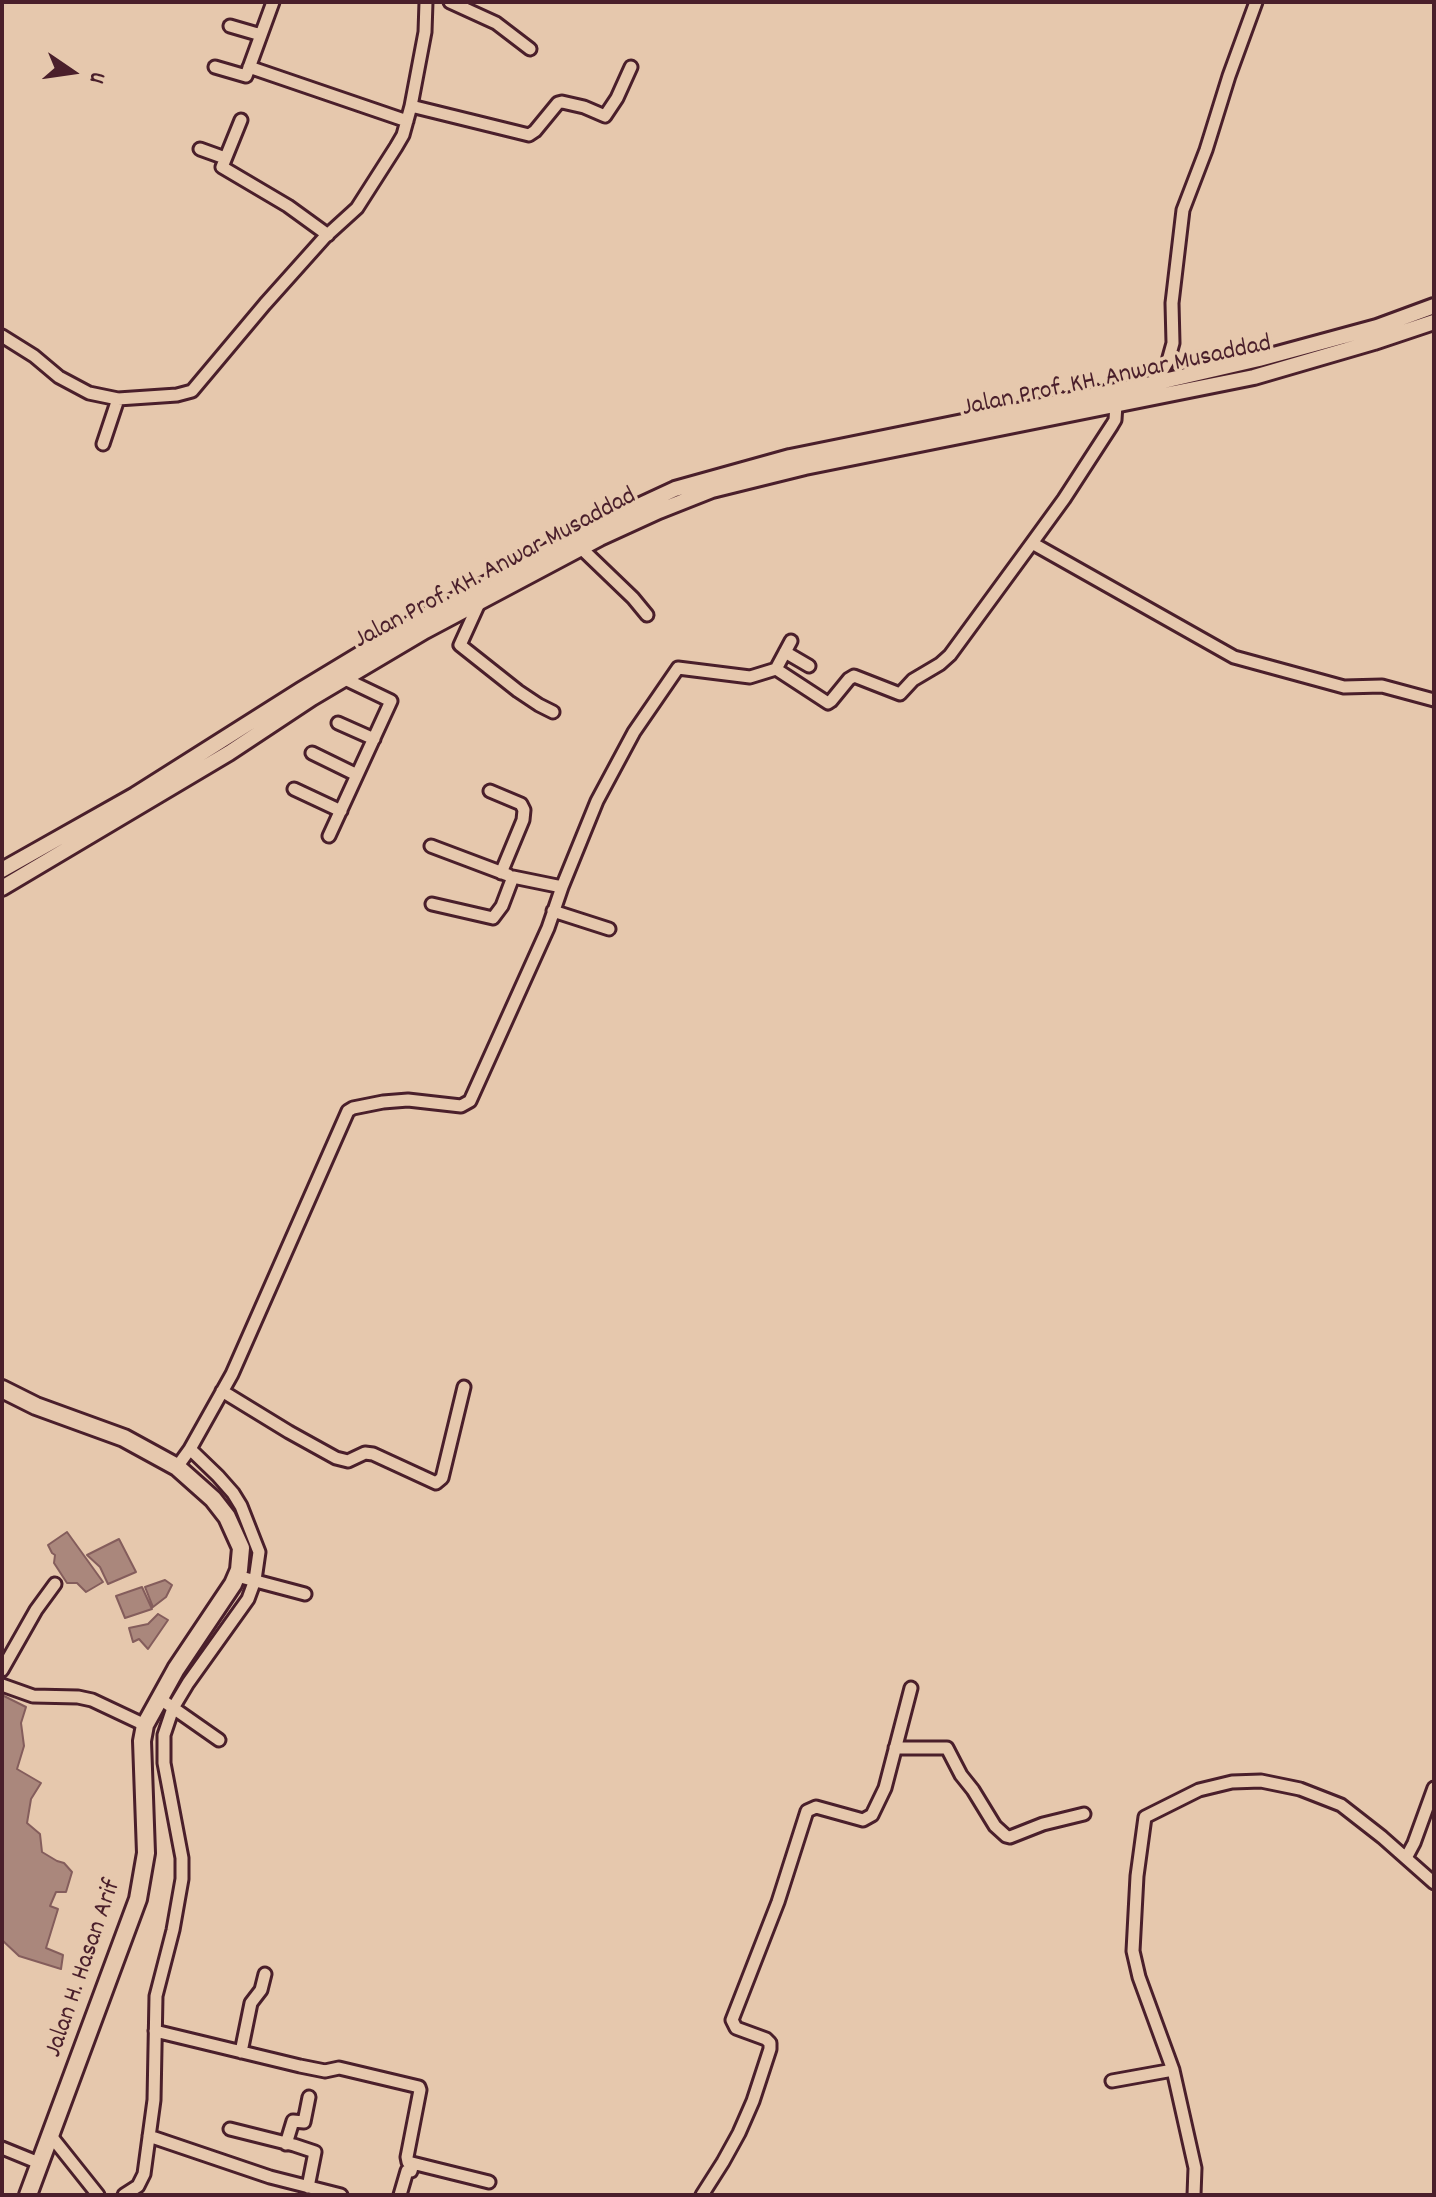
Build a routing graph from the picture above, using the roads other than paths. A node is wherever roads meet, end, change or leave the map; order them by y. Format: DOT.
graph roads {
  1 [pos="273,2"];
  2 [pos="426,2"];
  3 [pos="450,2"];
  4 [pos="1256,2"];
  5 [pos="230,26"];
  6 [pos="261,35"];
  7 [pos="530,49"];
  8 [pos="215,67"];
  9 [pos="249,67"];
  10 [pos="631,67"];
  11 [pos="411,106"];
  12 [pos="241,120"];
  13 [pos="407,121"];
  14 [pos="200,149"];
  15 [pos="225,158"];
  16 [pos="328,235"];
  17 [pos="1434,306"];
  18 [pos="1434,322"];
  19 [pos="2,336"];
  20 [pos="1156,390"];
  21 [pos="118,399"];
  22 [pos="1116,404"];
  23 [pos="1015,417"];
  24 [pos="103,444"];
  25 [pos="658,504"];
  26 [pos="1032,543"];
  27 [pos="581,548"];
  28 [pos="519,573"];
  29 [pos="480,601"];
  30 [pos="647,615"];
  31 [pos="809,666"];
  32 [pos="776,669"];
  33 [pos="345,679"];
  34 [pos="1434,700"];
  35 [pos="553,712"];
  36 [pos="338,723"];
  37 [pos="374,739"];
  38 [pos="312,753"];
  39 [pos="357,775"];
  40 [pos="294,789"];
  41 [pos="490,791"];
  42 [pos="341,811"];
  43 [pos="329,836"];
  44 [pos="431,846"];
  45 [pos="2,870"];
  46 [pos="507,875"];
  47 [pos="562,887"];
  48 [pos="2,888"];
  49 [pos="432,904"];
  50 [pos="553,911"];
  51 [pos="609,929"];
  52 [pos="464,1387"];
  53 [pos="2,1389"];
  54 [pos="222,1391"];
  55 [pos="183,1458"];
  56 [pos="247,1578"];
  57 [pos="55,1584"];
  58 [pos="305,1594"];
  59 [pos="2,1670"];
  60 [pos="2,1685"];
  61 [pos="911,1688"];
  62 [pos="166,1703"];
  63 [pos="145,1725"];
  64 [pos="219,1740"];
  65 [pos="895,1748"];
  66 [pos="1434,1788"];
  67 [pos="1084,1814"];
  68 [pos="1406,1858"];
  69 [pos="1434,1883"];
  70 [pos="265,1974"];
  71 [pos="155,2031"];
  72 [pos="241,2052"];
  73 [pos="1173,2070"];
  74 [pos="1112,2081"];
  75 [pos="309,2097"];
  76 [pos="230,2129"];
  77 [pos="51,2136"];
  78 [pos="149,2136"];
  79 [pos="286,2144"];
  80 [pos="2,2148"];
  81 [pos="39,2163"];
  82 [pos="413,2164"];
  83 [pos="489,2182"];
  84 [pos="308,2187"];
  85 [pos="28,2195"];
  86 [pos="98,2195"];
  87 [pos="124,2195"];
  88 [pos="341,2195"];
  89 [pos="400,2195"];
  90 [pos="702,2195"];
  91 [pos="1194,2195"];
  1 -- 6 [label="street"];
  2 -- 11 [label="street"];
  3 -- 7 [label="street"];
  4 -- 20 [label="street"];
  5 -- 6 [label="street"];
  6 -- 9 [label="street"];
  8 -- 9 [label="street"];
  9 -- 13 [label="street"];
  10 -- 11 [label="street"];
  11 -- 13 [label="street"];
  12 -- 15 [label="street"];
  13 -- 16 [label="street"];
  14 -- 15 [label="street"];
  15 -- 16 [label="street"];
  16 -- 21 [label="street"];
  17 -- 20 [label="street, Jalan Prof. KH. Anwar Musaddad"];
  18 -- 20 [label="street, Jalan Prof. KH. Anwar Musaddad"];
  19 -- 21 [label="street"];
  20 -- 22 [label="street, Jalan Prof. KH. Anwar Musaddad"];
  20 -- 23 [label="street, Jalan Prof. KH. Anwar Musaddad"];
  21 -- 24 [label="street"];
  22 -- 23 [label="street, Jalan Prof. KH. Anwar Musaddad"];
  22 -- 26 [label="street"];
  23 -- 25 [label="street, Jalan Prof. KH. Anwar Musaddad"];
  25 -- 27 [label="street, Jalan Prof. KH. Anwar Musaddad"];
  25 -- 28 [label="street, Jalan Prof. KH. Anwar Musaddad"];
  26 -- 32 [label="street"];
  26 -- 34 [label="street"];
  27 -- 28 [label="street, Jalan Prof. KH. Anwar Musaddad"];
  27 -- 30 [label="street"];
  28 -- 29 [label="street, Jalan Prof. KH. Anwar Musaddad"];
  28 -- 45 [label="street, Jalan Prof. KH. Anwar Musaddad"];
  29 -- 33 [label="street, Jalan Prof. KH. Anwar Musaddad"];
  29 -- 35 [label="street"];
  31 -- 32 [label="street"];
  32 -- 47 [label="street"];
  33 -- 37 [label="street"];
  33 -- 48 [label="street, Jalan Prof. KH. Anwar Musaddad"];
  36 -- 37 [label="street"];
  37 -- 39 [label="street"];
  38 -- 39 [label="street"];
  39 -- 42 [label="street"];
  40 -- 42 [label="street"];
  41 -- 46 [label="street"];
  42 -- 43 [label="street"];
  44 -- 46 [label="street"];
  46 -- 47 [label="street"];
  46 -- 49 [label="street"];
  47 -- 50 [label="street"];
  50 -- 51 [label="street"];
  50 -- 54 [label="street"];
  52 -- 54 [label="street"];
  53 -- 55 [label="main road"];
  54 -- 55 [label="street"];
  55 -- 56 [label="main road"];
  56 -- 58 [label="street"];
  56 -- 62 [label="main road, Jalan H. Hasan Arif"];
  57 -- 59 [label="street"];
  60 -- 63 [label="street"];
  61 -- 65 [label="street"];
  62 -- 63 [label="main road, Jalan H. Hasan Arif"];
  62 -- 64 [label="street"];
  62 -- 71 [label="street"];
  63 -- 77 [label="main road, Jalan H. Hasan Arif"];
  65 -- 67 [label="street"];
  65 -- 90 [label="street"];
  66 -- 68 [label="street"];
  68 -- 69 [label="street"];
  68 -- 73 [label="street"];
  70 -- 72 [label="street"];
  71 -- 72 [label="street"];
  71 -- 78 [label="street"];
  72 -- 82 [label="street"];
  73 -- 74 [label="street"];
  73 -- 91 [label="street"];
  75 -- 79 [label="street"];
  76 -- 79 [label="street"];
  77 -- 81 [label="main road, Jalan H. Hasan Arif"];
  77 -- 86 [label="street"];
  78 -- 84 [label="street"];
  78 -- 87 [label="street"];
  79 -- 84 [label="street"];
  80 -- 81 [label="street"];
  81 -- 85 [label="main road, Jalan H. Hasan Arif"];
  82 -- 83 [label="street"];
  82 -- 89 [label="street"];
  84 -- 88 [label="street"];
}
